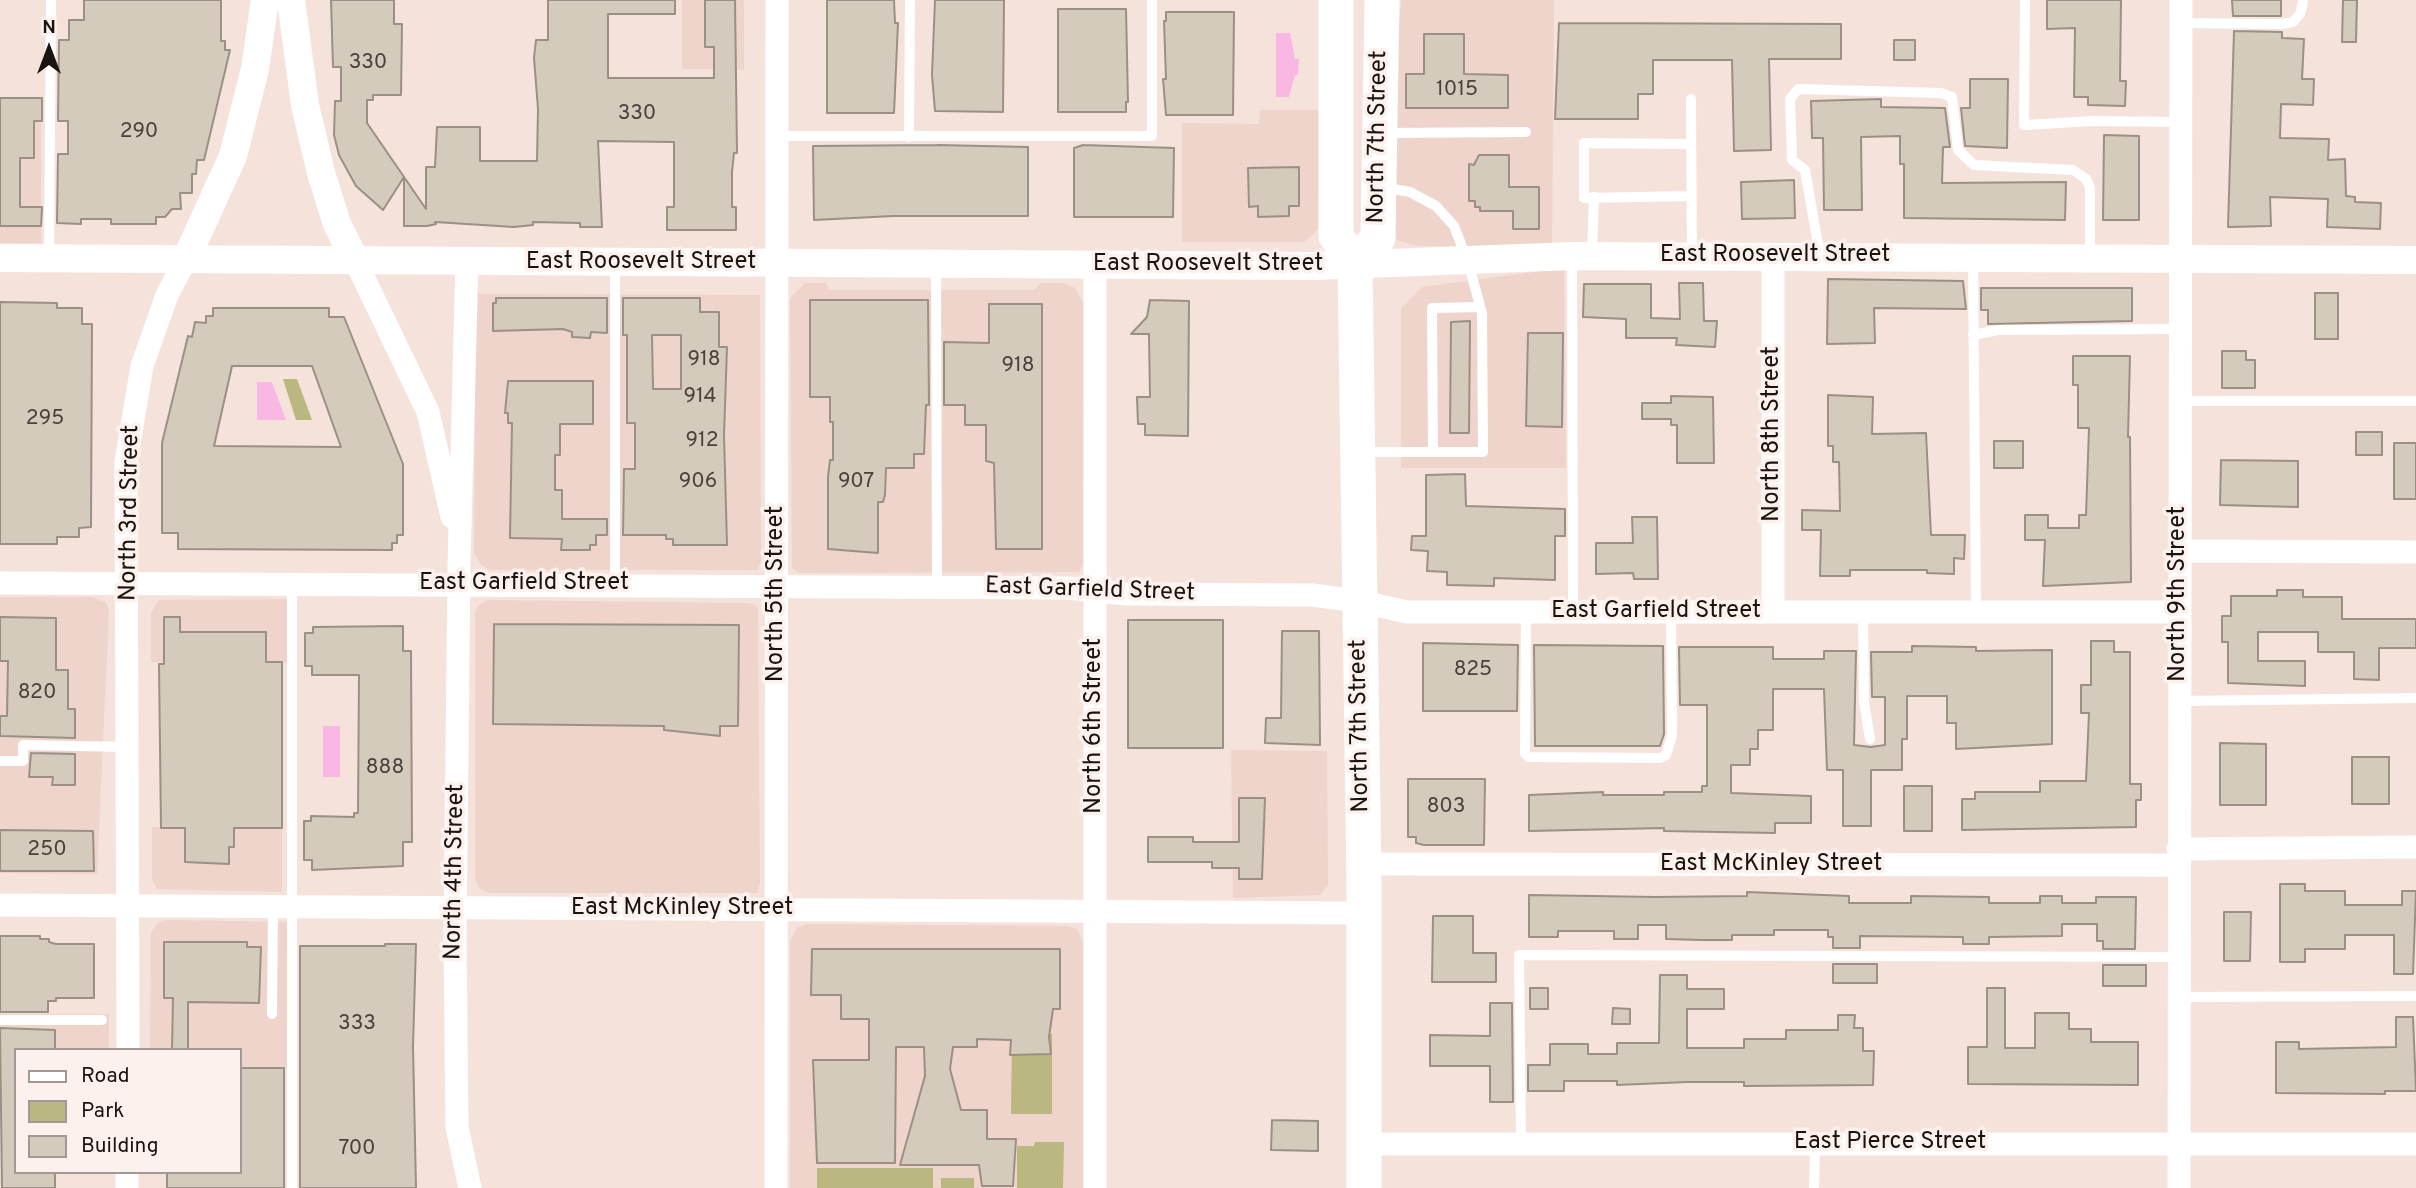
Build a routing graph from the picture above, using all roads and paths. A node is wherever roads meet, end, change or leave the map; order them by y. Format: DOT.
graph roads {
  1 [pos="51,0"];
  2 [pos="265,0"];
  3 [pos="291,0"];
  4 [pos="777,0"];
  5 [pos="910,0"];
  6 [pos="1153,0"];
  7 [pos="1336,0"];
  8 [pos="1382,0"];
  9 [pos="2025,0"];
  10 [pos="2181,0"];
  11 [pos="2303,2"];
  12 [pos="2181,23"];
  13 [pos="1691,99"];
  14 [pos="2180,122"];
  15 [pos="1526,132"];
  16 [pos="1379,133"];
  17 [pos="777,136"];
  18 [pos="909,137"];
  19 [pos="1691,144"];
  20 [pos="1378,187"];
  21 [pos="1691,196"];
  22 [pos="1594,197"];
  23 [pos="1582,256"];
  24 [pos="1692,256"];
  25 [pos="1773,256"];
  26 [pos="1820,256"];
  27 [pos="1973,256"];
  28 [pos="2090,257"];
  29 [pos="0,258"];
  30 [pos="49,258"];
  31 [pos="2180,258"];
  32 [pos="187,259"];
  33 [pos="355,260"];
  34 [pos="2416,260"];
  35 [pos="467,261"];
  36 [pos="1468,262"];
  37 [pos="615,263"];
  38 [pos="777,264"];
  39 [pos="936,264"];
  40 [pos="1095,264"];
  41 [pos="1355,264"];
  42 [pos="1480,307"];
  43 [pos="2180,330"];
  44 [pos="1973,335"];
  45 [pos="2180,401"];
  46 [pos="2416,401"];
  47 [pos="1357,452"];
  48 [pos="1433,452"];
  49 [pos="2180,551"];
  50 [pos="2416,552"];
  51 [pos="460,555"];
  52 [pos="0,583"];
  53 [pos="129,583"];
  54 [pos="292,583"];
  55 [pos="459,584"];
  56 [pos="615,584"];
  57 [pos="777,585"];
  58 [pos="937,586"];
  59 [pos="1095,591"];
  60 [pos="1358,601"];
  61 [pos="1976,611"];
  62 [pos="1525,612"];
  63 [pos="1573,612"];
  64 [pos="1671,612"];
  65 [pos="1773,612"];
  66 [pos="1863,612"];
  67 [pos="2179,612"];
  68 [pos="2416,698"];
  69 [pos="2179,701"];
  70 [pos="1870,738"];
  71 [pos="129,747"];
  72 [pos="0,761"];
  73 [pos="2416,847"];
  74 [pos="2178,857"];
  75 [pos="1363,864"];
  76 [pos="0,905"];
  77 [pos="130,906"];
  78 [pos="282,907"];
  79 [pos="455,908"];
  80 [pos="776,910"];
  81 [pos="1095,911"];
  82 [pos="1364,913"];
  83 [pos="2179,957"];
  84 [pos="2416,996"];
  85 [pos="2179,997"];
  86 [pos="272,1014"];
  87 [pos="0,1020"];
  88 [pos="102,1020"];
  89 [pos="128,1048"];
  90 [pos="1815,1143"];
  91 [pos="1364,1144"];
  92 [pos="1521,1144"];
  93 [pos="2179,1144"];
  94 [pos="2416,1144"];
  95 [pos="292,1188"];
  96 [pos="470,1188"];
  97 [pos="776,1188"];
  98 [pos="1095,1188"];
  99 [pos="1364,1188"];
  100 [pos="1814,1188"];
  101 [pos="2179,1188"];
  1 -- 30 [label="lane"];
  2 -- 32 [label="street, North 3rd Street"];
  3 -- 33 [label="street"];
  4 -- 17 [label="street, North 5th Street"];
  5 -- 18 [label="lane"];
  6 -- 18 [label="lane"];
  7 -- 41 [label="main road, North 7th Street"];
  8 -- 16 [label="main road, North 7th Street"];
  9 -- 14 [label="lane"];
  10 -- 12 [label="street, North 9th Street"];
  11 -- 12 [label="lane"];
  12 -- 14 [label="street, North 9th Street"];
  13 -- 19 [label="lane"];
  14 -- 31 [label="street, North 9th Street"];
  15 -- 16 [label="lane"];
  16 -- 20 [label="main road, North 7th Street"];
  17 -- 18 [label="lane"];
  17 -- 38 [label="street, North 5th Street"];
  19 -- 21 [label="lane"];
  19 -- 22 [label="lane"];
  20 -- 36 [label="lane"];
  20 -- 41 [label="main road, North 7th Street"];
  21 -- 22 [label="lane"];
  21 -- 24 [label="lane"];
  22 -- 23 [label="lane"];
  23 -- 24 [label="street, East Roosevelt Street"];
  23 -- 36 [label="street, East Roosevelt Street"];
  23 -- 63 [label="lane"];
  24 -- 25 [label="street, East Roosevelt Street"];
  25 -- 26 [label="street, East Roosevelt Street"];
  25 -- 65 [label="street, North 8th Street"];
  26 -- 27 [label="street, East Roosevelt Street"];
  26 -- 28 [label="lane"];
  27 -- 28 [label="street, East Roosevelt Street"];
  27 -- 44 [label="lane"];
  28 -- 31 [label="street, East Roosevelt Street"];
  29 -- 30 [label="street, East Roosevelt Street"];
  30 -- 32 [label="street, East Roosevelt Street"];
  31 -- 34 [label="street, East Roosevelt Street"];
  31 -- 43 [label="street, North 9th Street"];
  32 -- 33 [label="street, East Roosevelt Street"];
  32 -- 53 [label="street, North 3rd Street"];
  33 -- 35 [label="street, East Roosevelt Street"];
  33 -- 51 [label="street, North 4th Street"];
  35 -- 37 [label="street, East Roosevelt Street"];
  35 -- 51 [label="street, North 4th Street"];
  36 -- 41 [label="street, East Roosevelt Street"];
  36 -- 42 [label="lane"];
  37 -- 38 [label="street, East Roosevelt Street"];
  37 -- 56 [label="lane"];
  38 -- 39 [label="street, East Roosevelt Street"];
  38 -- 57 [label="street, North 5th Street"];
  39 -- 40 [label="street, East Roosevelt Street"];
  39 -- 58 [label="lane"];
  40 -- 41 [label="street, East Roosevelt Street"];
  40 -- 59 [label="street, North 6th Street"];
  41 -- 47 [label="main road, North 7th Street"];
  42 -- 48 [label="lane"];
  42 -- 48 [label="lane"];
  43 -- 44 [label="lane"];
  43 -- 45 [label="street, North 9th Street"];
  44 -- 61 [label="lane"];
  45 -- 46 [label="lane"];
  45 -- 49 [label="street, North 9th Street"];
  47 -- 48 [label="lane"];
  47 -- 60 [label="main road, North 7th Street"];
  49 -- 50 [label="street"];
  49 -- 67 [label="street, North 9th Street"];
  51 -- 55 [label="street, North 4th Street"];
  52 -- 53 [label="street, East Garfield Street"];
  53 -- 54 [label="street, East Garfield Street"];
  53 -- 71 [label="street, North 3rd Street"];
  54 -- 55 [label="street, East Garfield Street"];
  54 -- 78 [label="lane"];
  55 -- 56 [label="street, East Garfield Street"];
  55 -- 79 [label="street, North 4th Street"];
  56 -- 57 [label="street, East Garfield Street"];
  57 -- 58 [label="street, East Garfield Street"];
  57 -- 80 [label="street, North 5th Street"];
  58 -- 59 [label="street, East Garfield Street"];
  59 -- 60 [label="street, East Garfield Street"];
  59 -- 81 [label="street, North 6th Street"];
  60 -- 62 [label="street, East Garfield Street"];
  60 -- 75 [label="main road, North 7th Street"];
  61 -- 66 [label="street, East Garfield Street"];
  61 -- 67 [label="street, East Garfield Street"];
  62 -- 63 [label="street, East Garfield Street"];
  62 -- 64 [label="lane"];
  63 -- 64 [label="street, East Garfield Street"];
  64 -- 65 [label="street, East Garfield Street"];
  65 -- 66 [label="street, East Garfield Street"];
  66 -- 70 [label="lane"];
  67 -- 69 [label="street, North 9th Street"];
  68 -- 69 [label="lane"];
  69 -- 74 [label="street, North 9th Street"];
  71 -- 72 [label="lane"];
  71 -- 77 [label="street, North 3rd Street"];
  73 -- 74 [label="street, East McKinley Street"];
  74 -- 75 [label="street, East McKinley Street"];
  74 -- 83 [label="street, North 9th Street"];
  75 -- 82 [label="main road, North 7th Street"];
  76 -- 77 [label="street, East McKinley Street"];
  77 -- 78 [label="street, East McKinley Street"];
  77 -- 89 [label="street, North 3rd Street"];
  78 -- 79 [label="street, East McKinley Street"];
  78 -- 86 [label="lane"];
  78 -- 95 [label="lane"];
  79 -- 80 [label="street, East McKinley Street"];
  79 -- 96 [label="street, North 4th Street"];
  80 -- 81 [label="street, East McKinley Street"];
  80 -- 97 [label="street, North 5th Street"];
  81 -- 82 [label="street, East McKinley Street"];
  81 -- 98 [label="street, North 6th Street"];
  82 -- 91 [label="main road, North 7th Street"];
  83 -- 85 [label="street, North 9th Street"];
  83 -- 92 [label="lane"];
  84 -- 85 [label="lane"];
  85 -- 93 [label="street, North 9th Street"];
  87 -- 88 [label="lane"];
  90 -- 92 [label="street, East Pierce Street"];
  90 -- 93 [label="street, East Pierce Street"];
  90 -- 100 [label="lane"];
  91 -- 92 [label="street, East Pierce Street"];
  91 -- 99 [label="main road, North 7th Street"];
  93 -- 94 [label="street, East Pierce Street"];
  93 -- 101 [label="street, North 9th Street"];
}
